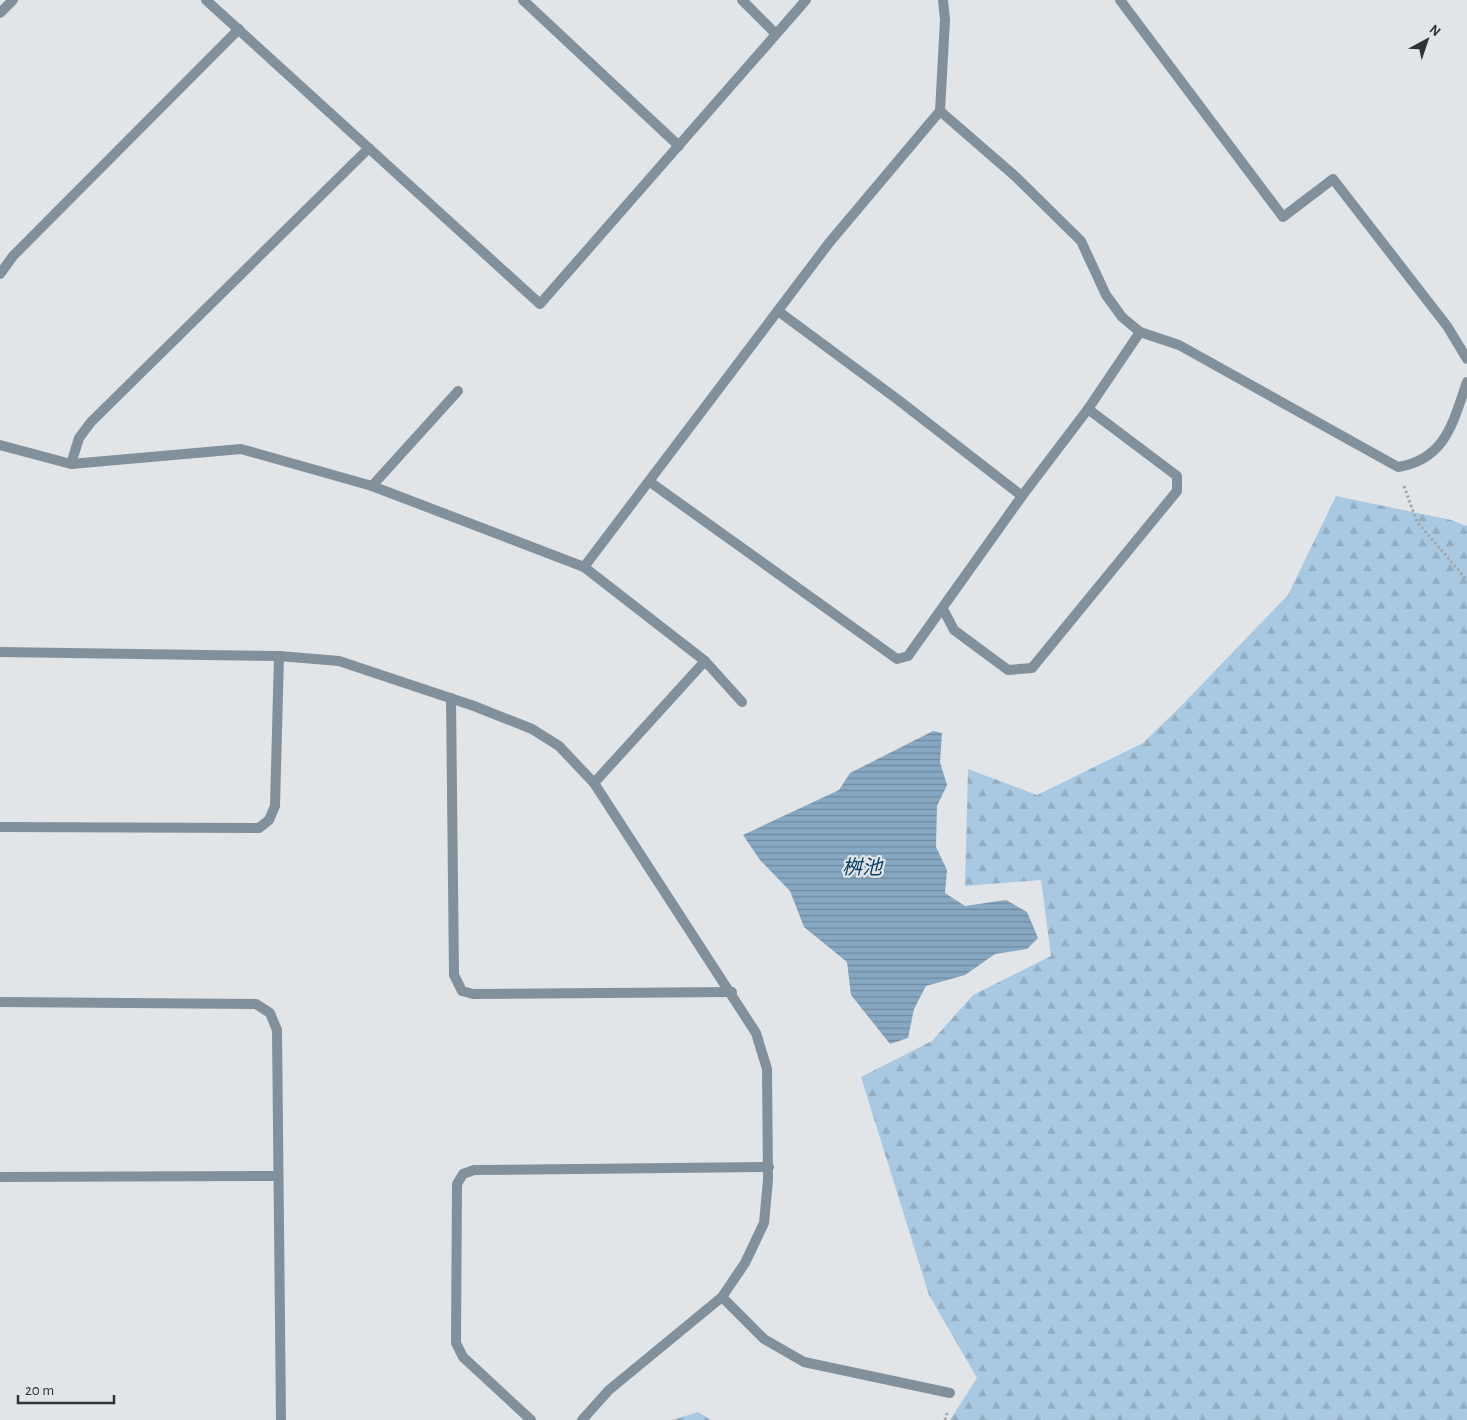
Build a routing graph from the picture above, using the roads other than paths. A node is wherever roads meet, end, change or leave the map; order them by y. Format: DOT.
graph roads {
  1 [pos="13,0"];
  2 [pos="206,0"];
  3 [pos="523,0"];
  4 [pos="742,0"];
  5 [pos="806,0"];
  6 [pos="943,0"];
  7 [pos="1120,0"];
  8 [pos="0,13"];
  9 [pos="238,30"];
  10 [pos="776,34"];
  11 [pos="940,111"];
  12 [pos="679,146"];
  13 [pos="369,148"];
  14 [pos="0,274"];
  15 [pos="778,311"];
  16 [pos="1140,332"];
  17 [pos="1467,360"];
  18 [pos="1467,382"];
  19 [pos="458,391"];
  20 [pos="1088,409"];
  21 [pos="0,445"];
  22 [pos="72,464"];
  23 [pos="650,482"];
  24 [pos="372,486"];
  25 [pos="1022,496"];
  26 [pos="584,567"];
  27 [pos="943,609"];
  28 [pos="0,652"];
  29 [pos="279,656"];
  30 [pos="705,661"];
  31 [pos="451,698"];
  32 [pos="742,702"];
  33 [pos="594,782"];
  34 [pos="0,827"];
  35 [pos="732,992"];
  36 [pos="0,1002"];
  37 [pos="768,1167"];
  38 [pos="278,1176"];
  39 [pos="0,1178"];
  40 [pos="722,1297"];
  41 [pos="950,1393"];
  42 [pos="281,1420"];
  43 [pos="531,1420"];
  44 [pos="582,1420"];
  1 -- 8 [label="street"];
  2 -- 9 [label="street"];
  3 -- 12 [label="street"];
  4 -- 10 [label="street"];
  5 -- 10 [label="street"];
  6 -- 11 [label="street"];
  7 -- 17 [label="street"];
  9 -- 13 [label="street"];
  9 -- 14 [label="street"];
  10 -- 12 [label="street"];
  11 -- 15 [label="street"];
  11 -- 16 [label="street"];
  12 -- 13 [label="street"];
  13 -- 22 [label="street"];
  15 -- 23 [label="street"];
  15 -- 25 [label="street"];
  16 -- 18 [label="street"];
  16 -- 20 [label="street"];
  19 -- 24 [label="street"];
  20 -- 25 [label="street"];
  20 -- 27 [label="street"];
  21 -- 22 [label="street"];
  22 -- 24 [label="street"];
  23 -- 26 [label="street"];
  23 -- 27 [label="street"];
  24 -- 26 [label="street"];
  25 -- 27 [label="street"];
  26 -- 30 [label="street"];
  28 -- 29 [label="street"];
  29 -- 31 [label="street"];
  29 -- 34 [label="street"];
  30 -- 32 [label="street"];
  30 -- 33 [label="street"];
  31 -- 33 [label="street"];
  31 -- 35 [label="street"];
  33 -- 35 [label="street"];
  35 -- 37 [label="street"];
  36 -- 38 [label="street"];
  37 -- 40 [label="street"];
  37 -- 43 [label="street"];
  38 -- 39 [label="street"];
  38 -- 42 [label="street"];
  40 -- 41 [label="street"];
  40 -- 44 [label="street"];
}
